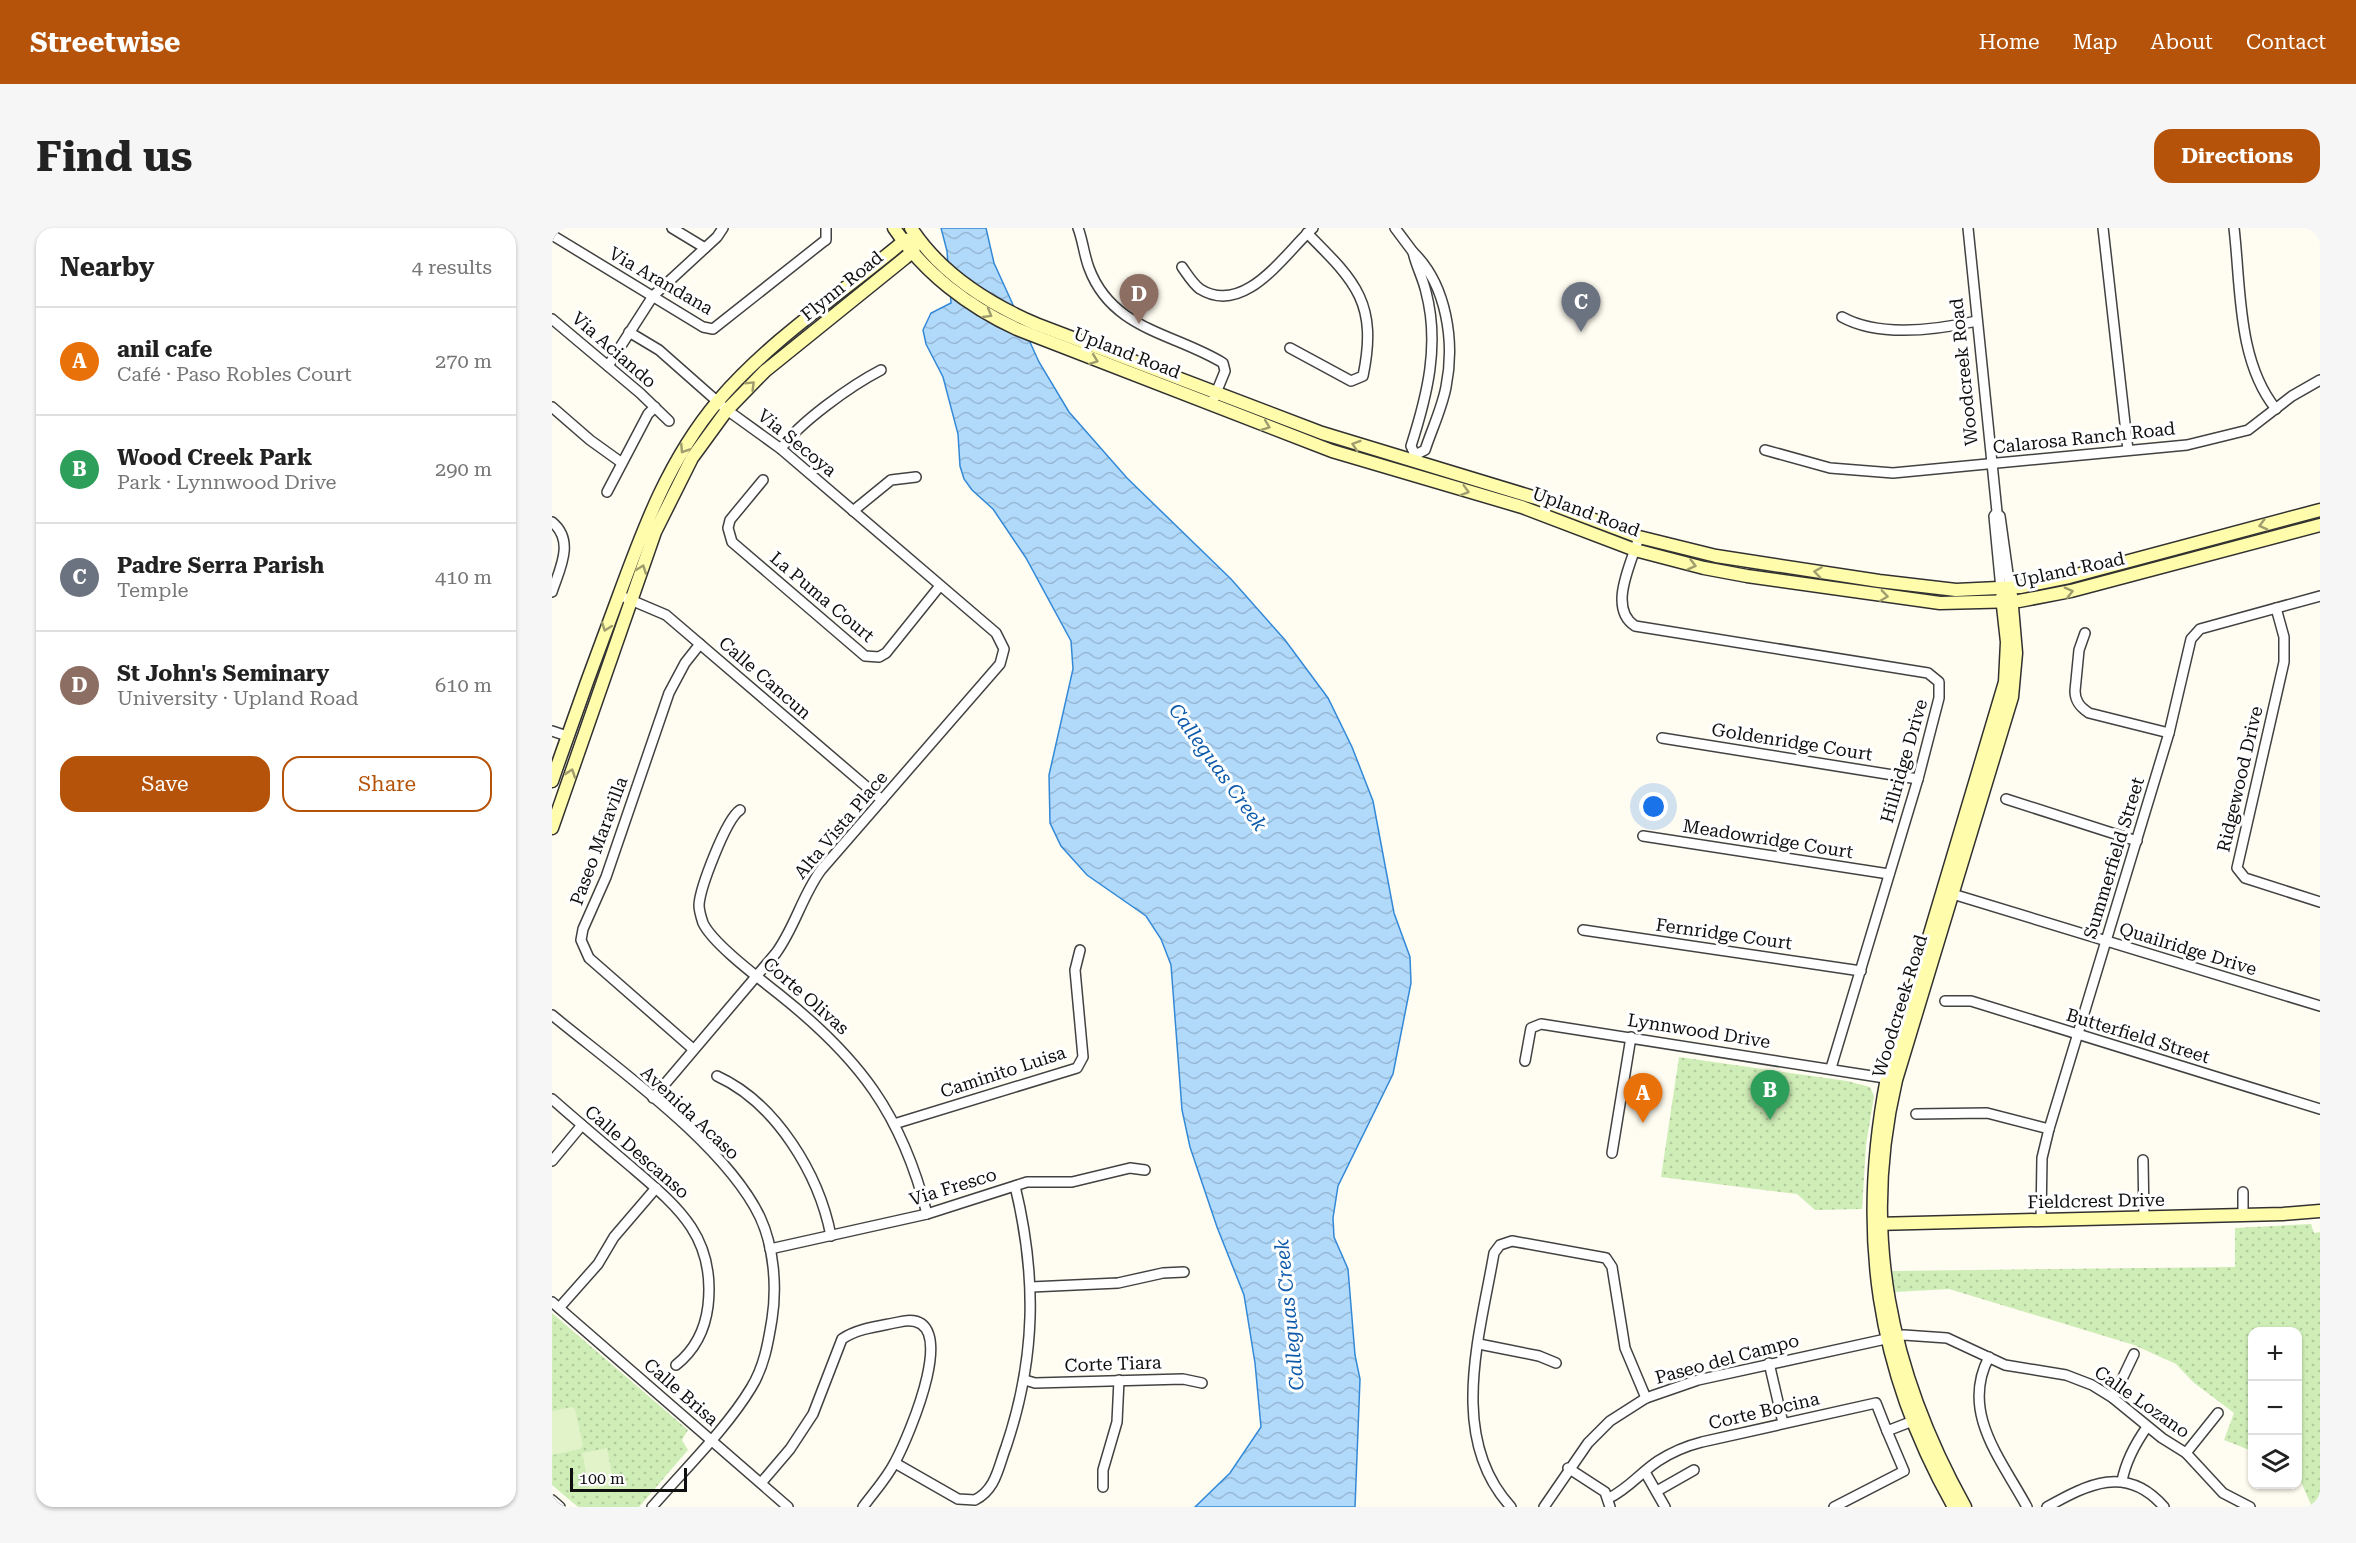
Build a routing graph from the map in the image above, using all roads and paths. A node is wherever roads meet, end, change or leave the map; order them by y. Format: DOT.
graph roads {
  1 [pos="672,228"];
  2 [pos="723,228"];
  3 [pos="826,228"];
  4 [pos="894,228"];
  5 [pos="1078,228"];
  6 [pos="1395,228"];
  7 [pos="1968,228"];
  8 [pos="2103,228"];
  9 [pos="2234,228"];
  10 [pos="1310,230"];
  11 [pos="914,233"];
  12 [pos="552,235"];
  13 [pos="904,241"];
  14 [pos="705,248"];
  15 [pos="913,250"];
  16 [pos="1413,252"];
  17 [pos="1182,267"];
  18 [pos="653,296"];
  19 [pos="1842,317"];
  20 [pos="552,319"];
  21 [pos="1977,321"];
  22 [pos="629,332"];
  23 [pos="1290,348"];
  24 [pos="608,366"];
  25 [pos="881,370"];
  26 [pos="2320,380"];
  27 [pos="1216,393"];
  28 [pos="1212,405"];
  29 [pos="552,406"];
  30 [pos="722,406"];
  31 [pos="655,407"];
  32 [pos="2276,409"];
  33 [pos="669,422"];
  34 [pos="781,449"];
  35 [pos="1765,450"];
  36 [pos="2128,450"];
  37 [pos="621,463"];
  38 [pos="1991,464"];
  39 [pos="916,477"];
  40 [pos="763,480"];
  41 [pos="607,492"];
  42 [pos="2320,510"];
  43 [pos="853,511"];
  44 [pos="552,522"];
  45 [pos="2320,525"];
  46 [pos="1639,537"];
  47 [pos="1635,549"];
  48 [pos="939,586"];
  49 [pos="2005,588"];
  50 [pos="552,592"];
  51 [pos="2320,596"];
  52 [pos="625,597"];
  53 [pos="2007,602"];
  54 [pos="2276,608"];
  55 [pos="2085,633"];
  56 [pos="700,645"];
  57 [pos="552,731"];
  58 [pos="2169,733"];
  59 [pos="567,736"];
  60 [pos="1662,738"];
  61 [pos="1918,779"];
  62 [pos="552,782"];
  63 [pos="2006,799"];
  64 [pos="882,800"];
  65 [pos="740,810"];
  66 [pos="552,828"];
  67 [pos="1643,836"];
  68 [pos="2137,841"];
  69 [pos="1889,874"];
  70 [pos="1948,893"];
  71 [pos="2320,902"];
  72 [pos="1583,930"];
  73 [pos="2106,942"];
  74 [pos="1080,950"];
  75 [pos="1861,971"];
  76 [pos="757,976"];
  77 [pos="1945,1001"];
  78 [pos="2320,1006"];
  79 [pos="552,1015"];
  80 [pos="2077,1036"];
  81 [pos="1631,1037"];
  82 [pos="693,1049"];
  83 [pos="1525,1061"];
  84 [pos="1831,1068"];
  85 [pos="717,1076"];
  86 [pos="1892,1079"];
  87 [pos="653,1098"];
  88 [pos="552,1099"];
  89 [pos="2320,1109"];
  90 [pos="1916,1114"];
  91 [pos="894,1124"];
  92 [pos="582,1125"];
  93 [pos="2049,1130"];
  94 [pos="1612,1153"];
  95 [pos="2143,1160"];
  96 [pos="552,1161"];
  97 [pos="1145,1170"];
  98 [pos="1015,1186"];
  99 [pos="656,1188"];
  100 [pos="2243,1192"];
  101 [pos="2320,1211"];
  102 [pos="927,1214"];
  103 [pos="2243,1215"];
  104 [pos="2144,1218"];
  105 [pos="2041,1220"];
  106 [pos="1876,1224"];
  107 [pos="831,1236"];
  108 [pos="770,1249"];
  109 [pos="1184,1272"];
  110 [pos="1031,1287"];
  111 [pos="555,1305"];
  112 [pos="1890,1336"];
  113 [pos="1479,1344"];
  114 [pos="2134,1354"];
  115 [pos="1989,1357"];
  116 [pos="1556,1363"];
  117 [pos="1769,1363"];
  118 [pos="676,1365"];
  119 [pos="1025,1380"];
  120 [pos="1119,1380"];
  121 [pos="1202,1383"];
  122 [pos="1646,1398"];
  123 [pos="2114,1398"];
  124 [pos="2218,1413"];
  125 [pos="1916,1420"];
  126 [pos="1783,1423"];
  127 [pos="2147,1427"];
  128 [pos="1887,1431"];
  129 [pos="710,1439"];
  130 [pos="2186,1452"];
  131 [pos="895,1463"];
  132 [pos="1568,1468"];
  133 [pos="1694,1470"];
  134 [pos="1645,1472"];
  135 [pos="2122,1481"];
  136 [pos="761,1483"];
  137 [pos="1103,1487"];
  138 [pos="1657,1491"];
  139 [pos="552,1500"];
  140 [pos="1609,1503"];
  141 [pos="560,1507"];
  142 [pos="652,1507"];
  143 [pos="788,1507"];
  144 [pos="863,1507"];
  145 [pos="1511,1507"];
  146 [pos="1544,1507"];
  147 [pos="1665,1507"];
  148 [pos="1834,1507"];
  149 [pos="1954,1507"];
  150 [pos="1965,1507"];
  151 [pos="2027,1507"];
  152 [pos="2047,1507"];
  153 [pos="2164,1507"];
  154 [pos="2250,1507"];
  1 -- 14 [label="street"];
  2 -- 14 [label="street"];
  3 -- 18 [label="street, Via Arandana"];
  4 -- 13 [label="main road, Upland Road"];
  5 -- 27 [label="street"];
  6 -- 16 [label="street"];
  7 -- 21 [label="street, Woodcreek Road"];
  8 -- 36 [label="street"];
  9 -- 32 [label="street"];
  10 -- 17 [label="street"];
  10 -- 23 [label="street"];
  11 -- 13 [label="main road, Flynn Road"];
  11 -- 15 [label="main road"];
  11 -- 27 [label="main road, Upland Road"];
  12 -- 18 [label="street, Via Arandana"];
  13 -- 15 [label="main road, Upland Road"];
  13 -- 30 [label="main road, Flynn Road"];
  14 -- 18 [label="street"];
  15 -- 28 [label="main road, Upland Road, one-way"];
  30 -- 15 [label="main road, Flynn Road, one-way"];
  16 -- 16 [label="street"];
  18 -- 22 [label="street"];
  19 -- 21 [label="street"];
  20 -- 24 [label="street, Via Aciando"];
  21 -- 38 [label="street, Woodcreek Road"];
  22 -- 24 [label="street"];
  22 -- 30 [label="street, Via Secoya"];
  24 -- 31 [label="street, Via Aciando"];
  25 -- 34 [label="street"];
  26 -- 32 [label="street, Calarosa Ranch Road"];
  27 -- 28 [label="street"];
  46 -- 27 [label="main road, Upland Road, one-way"];
  28 -- 47 [label="main road, Upland Road, one-way"];
  29 -- 37 [label="street"];
  30 -- 34 [label="street, Via Secoya"];
  30 -- 52 [label="main road, Flynn Road"];
  31 -- 33 [label="street, Via Aciando"];
  31 -- 37 [label="street, Via Aciando"];
  32 -- 36 [label="street, Calarosa Ranch Road"];
  34 -- 43 [label="street, Via Secoya"];
  35 -- 38 [label="street, Calarosa Ranch Road"];
  36 -- 38 [label="street, Calarosa Ranch Road"];
  37 -- 41 [label="street, Via Aciando"];
  38 -- 49 [label="street, Woodcreek Road"];
  39 -- 43 [label="street"];
  40 -- 48 [label="street, La Puma Court"];
  42 -- 49 [label="main road, Upland Road, one-way"];
  43 -- 48 [label="street, Via Secoya"];
  44 -- 50 [label="street"];
  53 -- 45 [label="main road, Upland Road, one-way"];
  46 -- 47 [label="street, Hillridge Drive"];
  49 -- 46 [label="main road, Upland Road, one-way"];
  47 -- 53 [label="main road, Upland Road, one-way"];
  47 -- 61 [label="street, Hillridge Drive"];
  48 -- 64 [label="street, Alta Vista Place"];
  49 -- 53 [label="main road, Woodcreek Road"];
  51 -- 54 [label="street, Summerfield Street"];
  52 -- 56 [label="street, Calle Cancun"];
  52 -- 59 [label="main road, Flynn Road, one-way"];
  66 -- 52 [label="main road, Flynn Road, one-way"];
  53 -- 70 [label="main road, Woodcreek Road"];
  54 -- 58 [label="street, Summerfield Street"];
  54 -- 71 [label="street, Ridgewood Drive"];
  55 -- 58 [label="street"];
  56 -- 64 [label="street, Calle Cancun"];
  56 -- 82 [label="street, Paseo Maravilla"];
  57 -- 59 [label="street"];
  58 -- 68 [label="street, Summerfield Street"];
  59 -- 62 [label="main road, Flynn Road"];
  60 -- 61 [label="street, Goldenridge Court"];
  61 -- 69 [label="street, Hillridge Drive"];
  63 -- 68 [label="street"];
  64 -- 76 [label="street, Alta Vista Place"];
  65 -- 76 [label="street, Corte Olivas"];
  67 -- 69 [label="street, Meadowridge Court"];
  68 -- 73 [label="street, Summerfield Street"];
  69 -- 75 [label="street, Hillridge Drive"];
  70 -- 73 [label="street, Quailridge Drive"];
  70 -- 86 [label="main road, Woodcreek Road"];
  72 -- 75 [label="street, Fernridge Court"];
  73 -- 78 [label="street, Quailridge Drive"];
  73 -- 80 [label="street, Summerfield Street"];
  74 -- 91 [label="street, Caminito Luisa"];
  75 -- 84 [label="street, Hillridge Drive"];
  76 -- 82 [label="street, Alta Vista Place"];
  76 -- 91 [label="street, Corte Olivas"];
  77 -- 80 [label="street, Butterfield Street"];
  79 -- 87 [label="street, Avenida Acaso"];
  80 -- 89 [label="street, Butterfield Street"];
  80 -- 93 [label="street, Summerfield Street"];
  81 -- 83 [label="street, Lynnwood Drive"];
  81 -- 84 [label="street, Lynnwood Drive"];
  81 -- 94 [label="street"];
  82 -- 87 [label="street, Alta Vista Place"];
  84 -- 86 [label="street, Lynnwood Drive"];
  85 -- 107 [label="street"];
  86 -- 106 [label="main road, Woodcreek Road"];
  87 -- 108 [label="street, Avenida Acaso"];
  88 -- 92 [label="street, Calle Descanso"];
  90 -- 93 [label="street"];
  91 -- 102 [label="street, Corte Olivas"];
  92 -- 96 [label="street"];
  92 -- 99 [label="street, Calle Descanso"];
  93 -- 105 [label="street, Summerfield Street"];
  95 -- 104 [label="street"];
  97 -- 98 [label="street, Via Fresco"];
  98 -- 102 [label="street, Via Fresco"];
  98 -- 110 [label="street"];
  99 -- 111 [label="street"];
  99 -- 118 [label="street, Calle Descanso"];
  100 -- 103 [label="street"];
  101 -- 103 [label="main road, Fieldcrest Drive"];
  102 -- 107 [label="street, Via Fresco"];
  103 -- 104 [label="main road, Fieldcrest Drive"];
  104 -- 105 [label="main road, Fieldcrest Drive"];
  105 -- 106 [label="main road, Fieldcrest Drive"];
  106 -- 112 [label="main road, Woodcreek Road"];
  107 -- 108 [label="street, Via Fresco"];
  108 -- 129 [label="street, Avenida Acaso"];
  109 -- 110 [label="street"];
  110 -- 119 [label="street"];
  111 -- 129 [label="street, Calle Brisa"];
  112 -- 115 [label="street, Calle Lozano"];
  112 -- 117 [label="street, Paseo del Campo"];
  112 -- 125 [label="main road, Woodcreek Road"];
  113 -- 116 [label="street"];
  113 -- 122 [label="street"];
  113 -- 145 [label="street"];
  114 -- 123 [label="street"];
  115 -- 123 [label="street, Calle Lozano"];
  115 -- 151 [label="street"];
  117 -- 122 [label="street, Paseo del Campo"];
  117 -- 126 [label="street"];
  119 -- 120 [label="street, Corte Tiara"];
  119 -- 131 [label="street"];
  120 -- 121 [label="street, Corte Tiara"];
  120 -- 137 [label="street"];
  122 -- 132 [label="street, Paseo del Campo"];
  123 -- 127 [label="street, Calle Lozano"];
  124 -- 130 [label="street"];
  125 -- 128 [label="street"];
  125 -- 149 [label="main road, Woodcreek Road"];
  125 -- 150 [label="main road, Woodcreek Road"];
  126 -- 128 [label="street, Corte Bocina"];
  126 -- 134 [label="street, Corte Bocina"];
  127 -- 130 [label="street, Calle Lozano"];
  127 -- 135 [label="street"];
  128 -- 148 [label="street"];
  129 -- 136 [label="street, Calle Brisa"];
  129 -- 142 [label="street, Avenida Acaso"];
  130 -- 154 [label="street, Calle Lozano"];
  131 -- 136 [label="street"];
  131 -- 144 [label="street"];
  132 -- 140 [label="street"];
  132 -- 146 [label="street, Paseo del Campo"];
  133 -- 138 [label="street"];
  134 -- 138 [label="street"];
  134 -- 140 [label="street, Corte Bocina"];
  135 -- 152 [label="street"];
  135 -- 153 [label="street"];
  136 -- 143 [label="street, Calle Brisa"];
  138 -- 147 [label="street"];
  139 -- 141 [label="street"];
}
